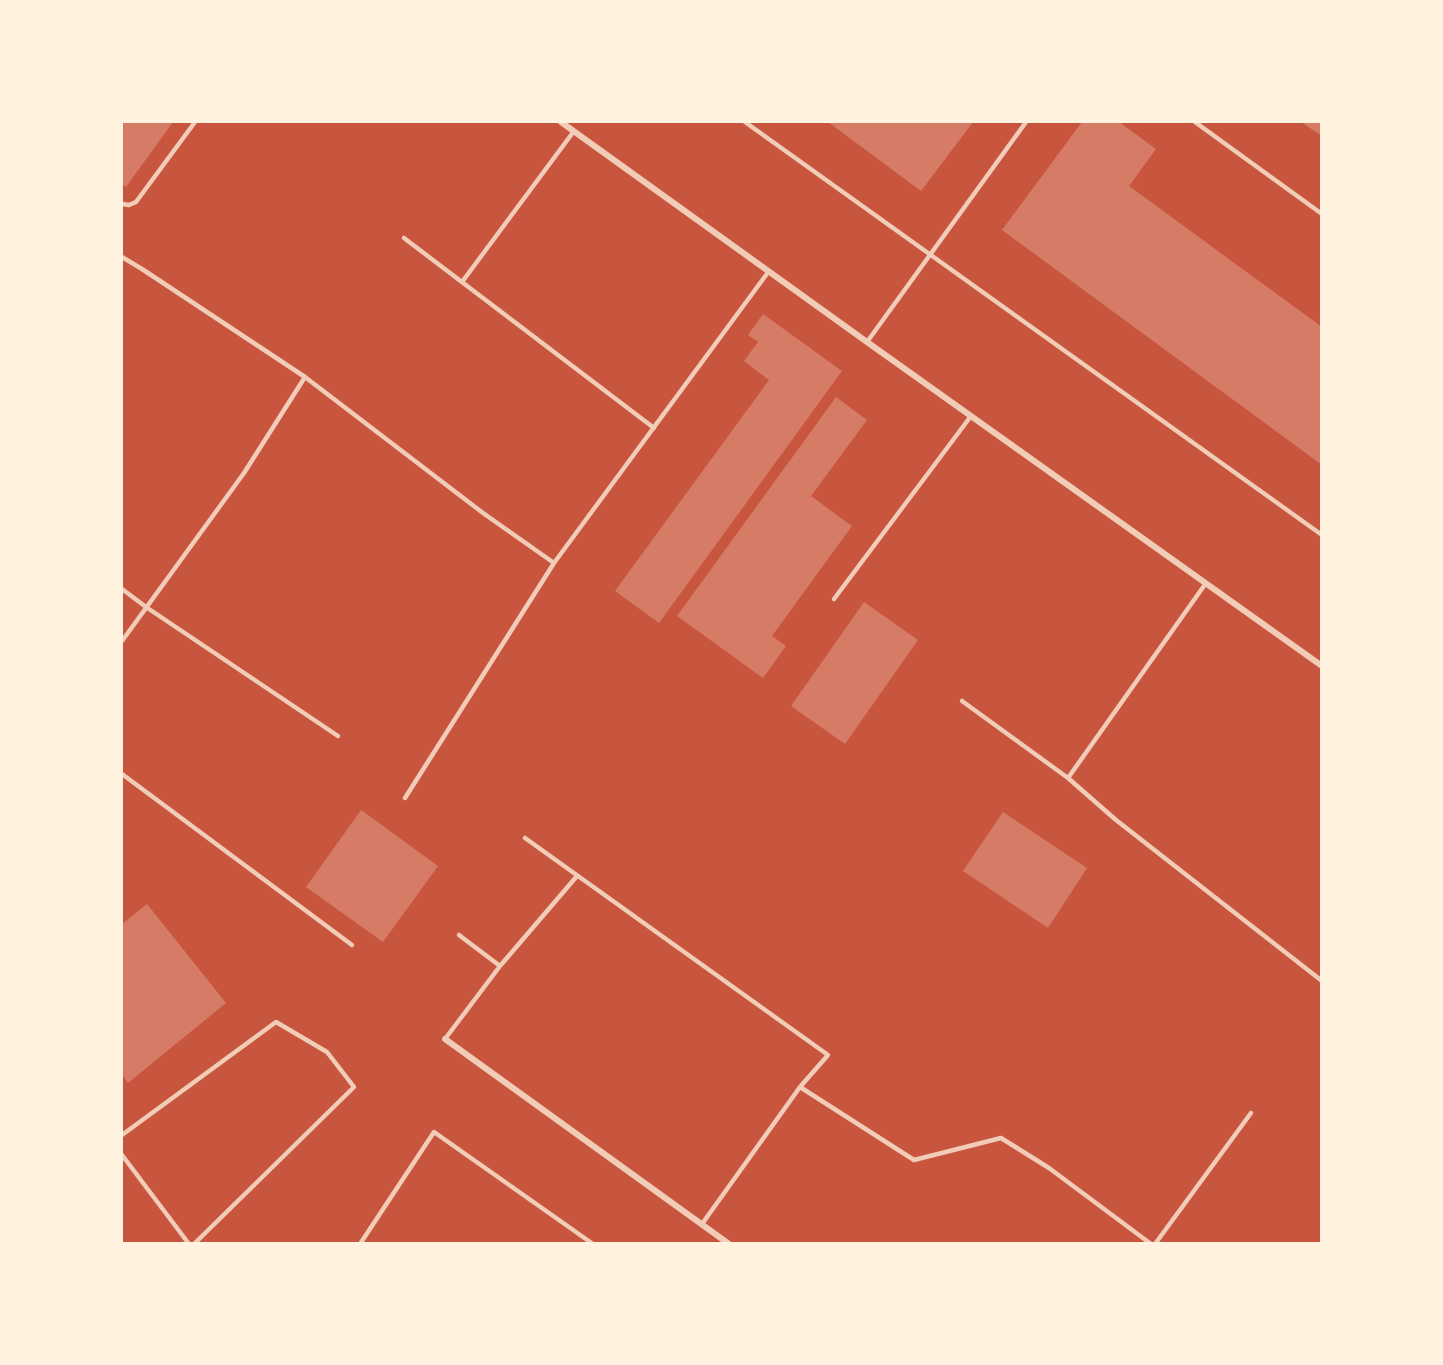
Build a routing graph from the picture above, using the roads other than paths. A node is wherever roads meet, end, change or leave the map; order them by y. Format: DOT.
graph roads {
  1 [pos="195,122"];
  2 [pos="561,122"];
  3 [pos="746,122"];
  4 [pos="1026,122"];
  5 [pos="1194,122"];
  6 [pos="574,131"];
  7 [pos="122,204"];
  8 [pos="1322,214"];
  9 [pos="404,238"];
  10 [pos="930,254"];
  11 [pos="122,257"];
  12 [pos="769,271"];
  13 [pos="462,282"];
  14 [pos="867,342"];
  15 [pos="305,377"];
  16 [pos="971,416"];
  17 [pos="654,428"];
  18 [pos="1322,535"];
  19 [pos="554,563"];
  20 [pos="1206,583"];
  21 [pos="122,590"];
  22 [pos="834,599"];
  23 [pos="146,607"];
  24 [pos="122,641"];
  25 [pos="1322,666"];
  26 [pos="962,701"];
  27 [pos="338,736"];
  28 [pos="122,774"];
  29 [pos="1068,778"];
  30 [pos="405,798"];
  31 [pos="525,838"];
  32 [pos="577,876"];
  33 [pos="459,935"];
  34 [pos="352,945"];
  35 [pos="500,966"];
  36 [pos="1322,981"];
  37 [pos="445,1039"];
  38 [pos="800,1087"];
  39 [pos="1251,1113"];
  40 [pos="122,1135"];
  41 [pos="122,1155"];
  42 [pos="702,1224"];
  43 [pos="189,1244"];
  44 [pos="194,1244"];
  45 [pos="360,1244"];
  46 [pos="593,1244"];
  47 [pos="729,1244"];
  48 [pos="1153,1244"];
  1 -- 7 [label="lane"];
  2 -- 6 [label="street"];
  3 -- 10 [label="lane"];
  4 -- 10 [label="lane"];
  5 -- 8 [label="lane"];
  6 -- 12 [label="street"];
  6 -- 13 [label="lane"];
  9 -- 13 [label="lane"];
  10 -- 14 [label="lane"];
  10 -- 18 [label="lane"];
  11 -- 15 [label="lane"];
  12 -- 14 [label="street"];
  12 -- 17 [label="lane"];
  13 -- 17 [label="lane"];
  14 -- 16 [label="street"];
  15 -- 19 [label="lane"];
  15 -- 23 [label="lane"];
  16 -- 20 [label="street"];
  16 -- 22 [label="lane"];
  17 -- 19 [label="lane"];
  19 -- 30 [label="lane"];
  20 -- 25 [label="street"];
  20 -- 29 [label="lane"];
  21 -- 23 [label="lane"];
  23 -- 24 [label="lane"];
  23 -- 27 [label="lane"];
  26 -- 29 [label="lane"];
  28 -- 34 [label="lane"];
  29 -- 36 [label="lane"];
  31 -- 32 [label="lane"];
  32 -- 35 [label="lane"];
  32 -- 38 [label="lane"];
  33 -- 35 [label="lane"];
  35 -- 37 [label="lane"];
  37 -- 42 [label="street"];
  38 -- 42 [label="lane"];
  38 -- 48 [label="lane"];
  39 -- 48 [label="lane"];
  40 -- 44 [label="lane"];
  41 -- 43 [label="lane"];
  42 -- 47 [label="street"];
  45 -- 46 [label="lane"];
}
